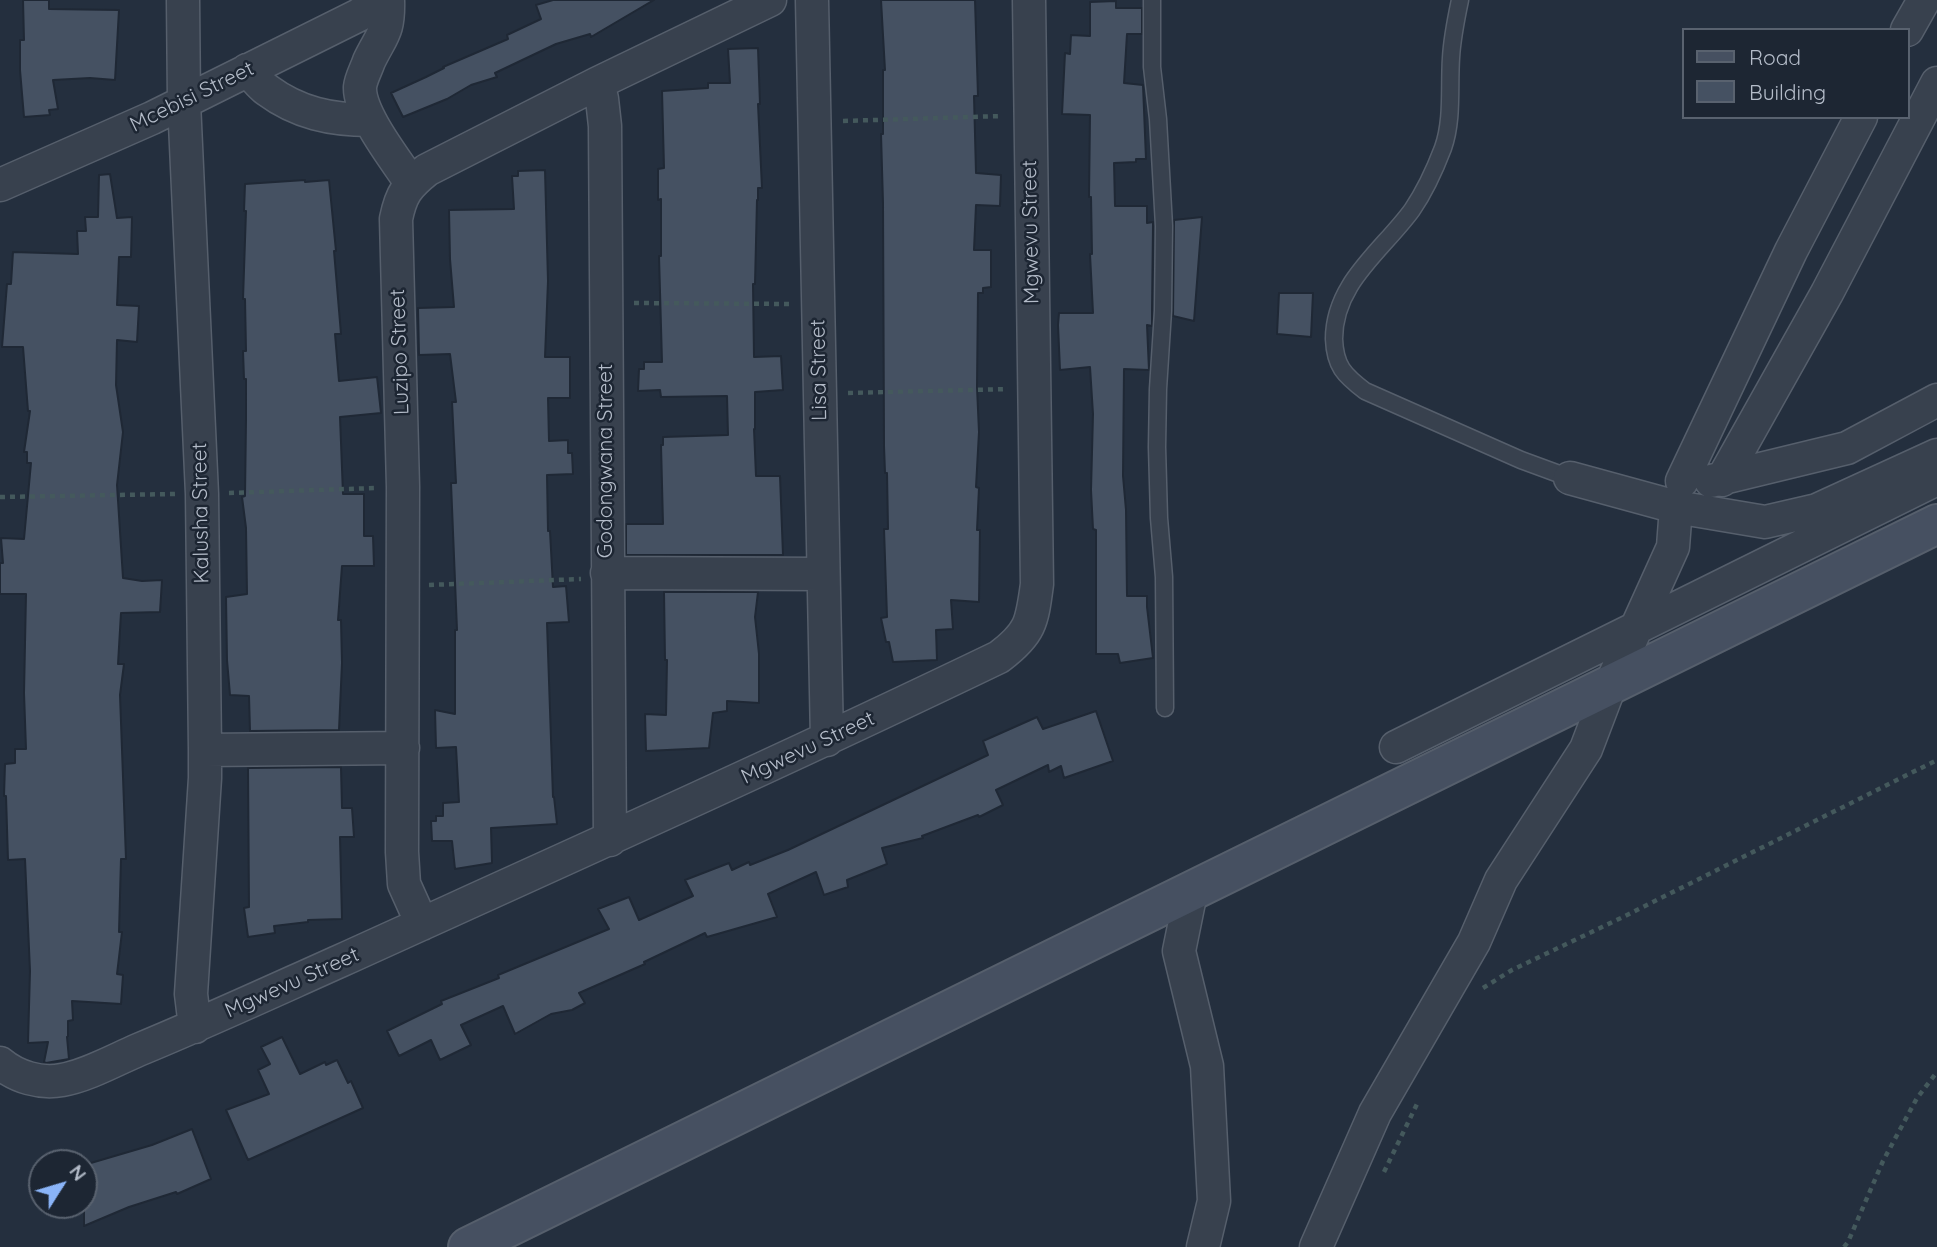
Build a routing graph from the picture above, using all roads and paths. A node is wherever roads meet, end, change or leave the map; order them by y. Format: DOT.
graph roads {
  1 [pos="183,0"];
  2 [pos="380,0"];
  3 [pos="388,0"];
  4 [pos="771,0"];
  5 [pos="812,0"];
  6 [pos="1029,0"];
  7 [pos="1152,0"];
  8 [pos="1460,0"];
  9 [pos="1924,0"];
  10 [pos="1908,28"];
  11 [pos="247,70"];
  12 [pos="598,83"];
  13 [pos="1937,83"];
  14 [pos="184,102"];
  15 [pos="1029,116"];
  16 [pos="1860,119"];
  17 [pos="370,120"];
  18 [pos="814,122"];
  19 [pos="411,183"];
  20 [pos="0,185"];
  21 [pos="605,303"];
  22 [pos="818,305"];
  23 [pos="1033,388"];
  24 [pos="820,394"];
  25 [pos="1937,400"];
  26 [pos="1847,448"];
  27 [pos="1937,454"];
  28 [pos="1570,478"];
  29 [pos="1937,479"];
  30 [pos="1722,480"];
  31 [pos="403,487"];
  32 [pos="202,494"];
  33 [pos="1679,494"];
  34 [pos="0,497"];
  35 [pos="1937,524"];
  36 [pos="823,574"];
  37 [pos="607,575"];
  38 [pos="404,586"];
  39 [pos="1636,628"];
  40 [pos="1610,686"];
  41 [pos="1165,708"];
  42 [pos="827,740"];
  43 [pos="1396,747"];
  44 [pos="402,748"];
  45 [pos="205,750"];
  46 [pos="1937,760"];
  47 [pos="610,840"];
  48 [pos="1191,892"];
  49 [pos="422,924"];
  50 [pos="1476,999"];
  51 [pos="195,1027"];
  52 [pos="0,1063"];
  53 [pos="1937,1072"];
  54 [pos="1418,1103"];
  55 [pos="1382,1175"];
  56 [pos="468,1247"];
  57 [pos="1203,1247"];
  58 [pos="1316,1247"];
  59 [pos="1844,1247"];
  1 -- 14 [label="street, Kalusha Street"];
  2 -- 11 [label="street, Mcebisi Street"];
  3 -- 17 [label="street"];
  4 -- 12 [label="street"];
  5 -- 18 [label="street, Lisa Street"];
  6 -- 15 [label="street, Mgwevu Street"];
  7 -- 41 [label="lane"];
  8 -- 28 [label="lane"];
  9 -- 10 [label="street"];
  11 -- 14 [label="street, Mcebisi Street"];
  11 -- 17 [label="street"];
  12 -- 19 [label="street"];
  12 -- 21 [label="street, Godongwana Street"];
  13 -- 30 [label="street"];
  14 -- 20 [label="street, Mcebisi Street"];
  14 -- 32 [label="street, Kalusha Street"];
  15 -- 18 [label="path"];
  15 -- 23 [label="street, Mgwevu Street"];
  16 -- 33 [label="street"];
  17 -- 19 [label="street"];
  18 -- 22 [label="street, Lisa Street"];
  19 -- 31 [label="street, Luzipo Street"];
  21 -- 22 [label="path"];
  21 -- 37 [label="street, Godongwana Street"];
  22 -- 24 [label="street, Lisa Street"];
  23 -- 24 [label="path"];
  23 -- 42 [label="street, Mgwevu Street"];
  24 -- 36 [label="street, Lisa Street"];
  25 -- 26 [label="street"];
  26 -- 27 [label="street"];
  26 -- 30 [label="street"];
  27 -- 33 [label="street"];
  28 -- 33 [label="street"];
  29 -- 39 [label="street"];
  30 -- 33 [label="street"];
  31 -- 32 [label="path"];
  31 -- 38 [label="street, Luzipo Street"];
  32 -- 34 [label="path"];
  32 -- 45 [label="street, Kalusha Street"];
  33 -- 39 [label="street"];
  35 -- 40 [label="main road"];
  36 -- 37 [label="street"];
  36 -- 42 [label="street, Lisa Street"];
  37 -- 38 [label="path"];
  37 -- 47 [label="street, Godongwana Street"];
  38 -- 44 [label="street, Luzipo Street"];
  39 -- 40 [label="street"];
  39 -- 43 [label="street"];
  40 -- 48 [label="main road"];
  40 -- 58 [label="street"];
  42 -- 47 [label="street, Mgwevu Street"];
  44 -- 45 [label="street"];
  44 -- 49 [label="street, Luzipo Street"];
  45 -- 51 [label="street, Kalusha Street"];
  46 -- 50 [label="path"];
  47 -- 49 [label="street, Mgwevu Street"];
  48 -- 56 [label="main road"];
  48 -- 57 [label="street"];
  49 -- 51 [label="street, Mgwevu Street"];
  51 -- 52 [label="street, Mgwevu Street"];
  53 -- 59 [label="path"];
  54 -- 55 [label="path"];
}
